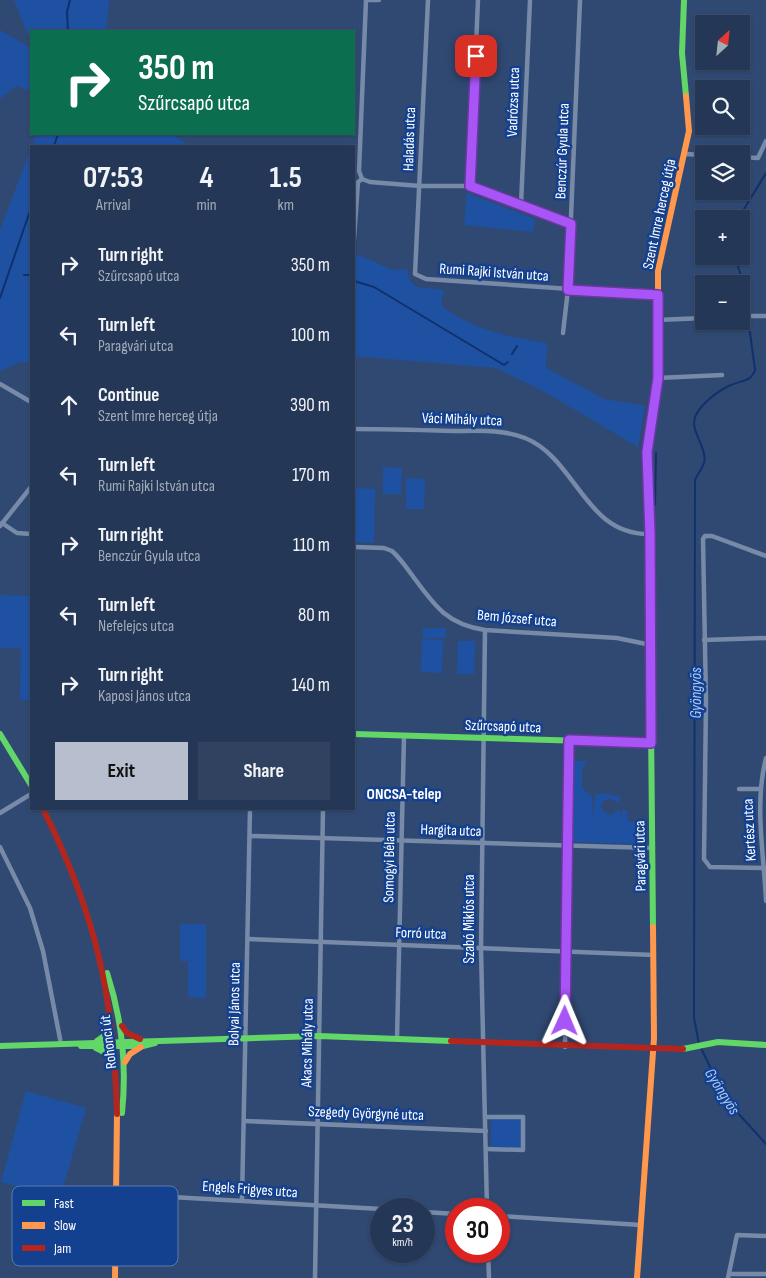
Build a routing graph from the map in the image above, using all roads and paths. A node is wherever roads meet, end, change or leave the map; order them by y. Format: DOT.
graph roads {
  1 [pos="366,0"];
  2 [pos="379,0"];
  3 [pos="428,0"];
  4 [pos="478,0"];
  5 [pos="530,0"];
  6 [pos="580,0"];
  7 [pos="684,0"];
  8 [pos="766,141"];
  9 [pos="685,154"];
  10 [pos="695,155"];
  11 [pos="750,158"];
  12 [pos="362,179"];
  13 [pos="420,186"];
  14 [pos="470,186"];
  15 [pos="521,205"];
  16 [pos="571,224"];
  17 [pos="355,225"];
  18 [pos="418,277"];
  19 [pos="568,290"];
  20 [pos="658,295"];
  21 [pos="750,316"];
  22 [pos="766,316"];
  23 [pos="695,318"];
  24 [pos="657,320"];
  25 [pos="563,333"];
  26 [pos="722,376"];
  27 [pos="658,378"];
  28 [pos="0,384"];
  29 [pos="30,401"];
  30 [pos="355,429"];
  31 [pos="649,433"];
  32 [pos="30,488"];
  33 [pos="1,524"];
  34 [pos="30,534"];
  35 [pos="650,534"];
  36 [pos="355,547"];
  37 [pos="766,556"];
  38 [pos="485,630"];
  39 [pos="766,638"];
  40 [pos="704,640"];
  41 [pos="650,645"];
  42 [pos="0,734"];
  43 [pos="355,734"];
  44 [pos="404,736"];
  45 [pos="484,738"];
  46 [pos="569,740"];
  47 [pos="651,743"];
  48 [pos="766,758"];
  49 [pos="30,783"];
  50 [pos="738,789"];
  51 [pos="760,789"];
  52 [pos="30,795"];
  53 [pos="43,810"];
  54 [pos="250,810"];
  55 [pos="323,810"];
  56 [pos="0,813"];
  57 [pos="250,836"];
  58 [pos="322,838"];
  59 [pos="402,841"];
  60 [pos="483,843"];
  61 [pos="567,846"];
  62 [pos="0,847"];
  63 [pos="652,848"];
  64 [pos="764,868"];
  65 [pos="766,901"];
  66 [pos="248,939"];
  67 [pos="320,942"];
  68 [pos="399,945"];
  69 [pos="481,948"];
  70 [pos="99,952"];
  71 [pos="566,952"];
  72 [pos="654,955"];
  73 [pos="107,995"];
  74 [pos="120,1022"];
  75 [pos="319,1036"];
  76 [pos="246,1039"];
  77 [pos="397,1039"];
  78 [pos="482,1042"];
  79 [pos="143,1043"];
  80 [pos="61,1044"];
  81 [pos="92,1044"];
  82 [pos="115,1044"];
  83 [pos="123,1044"];
  84 [pos="766,1045"];
  85 [pos="0,1046"];
  86 [pos="565,1046"];
  87 [pos="653,1049"];
  88 [pos="124,1064"];
  89 [pos="117,1076"];
  90 [pos="485,1117"];
  91 [pos="245,1121"];
  92 [pos="318,1124"];
  93 [pos="486,1131"];
  94 [pos="119,1132"];
  95 [pos="486,1149"];
  96 [pos="118,1186"];
  97 [pos="178,1197"];
  98 [pos="487,1198"];
  99 [pos="242,1200"];
  100 [pos="316,1205"];
  101 [pos="370,1208"];
  102 [pos="510,1217"];
  103 [pos="641,1225"];
  104 [pos="766,1236"];
  105 [pos="488,1263"];
  106 [pos="766,1274"];
  107 [pos="728,1276"];
  108 [pos="315,1278"];
  109 [pos="489,1278"];
  110 [pos="637,1278"];
  1 -- 2 [label="street"];
  1 -- 12 [label="street"];
  3 -- 13 [label="street, Haladás utca"];
  4 -- 14 [label="street"];
  5 -- 15 [label="street, Vadrózsa utca"];
  6 -- 16 [label="street, Benczúr Gyula utca"];
  7 -- 9 [label="street, Szent Imre herceg útja"];
  8 -- 11 [label="street"];
  9 -- 10 [label="street"];
  9 -- 20 [label="street, Szent Imre herceg útja"];
  12 -- 13 [label="street"];
  12 -- 17 [label="street"];
  13 -- 14 [label="street"];
  13 -- 18 [label="street, Haladás utca"];
  14 -- 15 [label="street"];
  15 -- 16 [label="street"];
  16 -- 19 [label="street, Benczúr Gyula utca"];
  18 -- 19 [label="street, Rumi Rajki István utca"];
  19 -- 20 [label="street, Rumi Rajki István utca"];
  19 -- 25 [label="street, Benczúr Gyula utca"];
  20 -- 24 [label="street, Szent Imre herceg útja"];
  21 -- 22 [label="street"];
  23 -- 24 [label="street"];
  24 -- 27 [label="street, Szent Imre herceg útja"];
  26 -- 27 [label="street"];
  27 -- 31 [label="street, Szent Imre herceg útja"];
  28 -- 29 [label="street"];
  30 -- 35 [label="street, Váci Mihály utca"];
  31 -- 35 [label="street, Paragvári utca"];
  32 -- 33 [label="street"];
  33 -- 34 [label="street"];
  35 -- 41 [label="street, Paragvári utca"];
  36 -- 38 [label="street, Bem József utca"];
  37 -- 40 [label="street"];
  38 -- 41 [label="street, Bem József utca"];
  38 -- 45 [label="street, Szabó Miklós utca"];
  39 -- 40 [label="street"];
  40 -- 64 [label="street"];
  41 -- 47 [label="street, Paragvári utca"];
  42 -- 49 [label="street"];
  43 -- 44 [label="street, Szűrcsapó utca"];
  44 -- 45 [label="street, Szűrcsapó utca"];
  44 -- 59 [label="street, Somogyi Béla utca"];
  45 -- 46 [label="street, Szűrcsapó utca"];
  45 -- 60 [label="street, Szabó Miklós utca"];
  46 -- 47 [label="street, Szűrcsapó utca"];
  46 -- 61 [label="street"];
  47 -- 63 [label="street, Paragvári utca"];
  48 -- 51 [label="street, Kertész utca"];
  50 -- 51 [label="street"];
  51 -- 64 [label="street, Kertész utca"];
  52 -- 56 [label="street"];
  53 -- 70 [label="street, Rohonci út"];
  54 -- 57 [label="street, Bolyai János utca"];
  55 -- 58 [label="street, Akacs Mihály utca"];
  57 -- 58 [label="street, Hargita utca"];
  57 -- 66 [label="street, Bolyai János utca"];
  58 -- 59 [label="street, Hargita utca"];
  58 -- 67 [label="street, Akacs Mihály utca"];
  59 -- 60 [label="street, Hargita utca"];
  59 -- 68 [label="street, Somogyi Béla utca"];
  60 -- 61 [label="street, Hargita utca"];
  60 -- 69 [label="street, Szabó Miklós utca"];
  61 -- 63 [label="street, Hargita utca"];
  61 -- 71 [label="street"];
  62 -- 80 [label="street"];
  63 -- 72 [label="street, Paragvári utca"];
  64 -- 65 [label="street, Kertész utca"];
  66 -- 67 [label="street, Forró utca"];
  66 -- 76 [label="street, Bolyai János utca"];
  67 -- 68 [label="street, Forró utca"];
  67 -- 75 [label="street, Akacs Mihály utca"];
  68 -- 69 [label="street, Forró utca"];
  68 -- 77 [label="street, Somogyi Béla utca"];
  69 -- 71 [label="street, Forró utca"];
  69 -- 78 [label="street, Szabó Miklós utca"];
  70 -- 73 [label="street, Rohonci út"];
  70 -- 74 [label="street, Rohonci út"];
  71 -- 72 [label="street, Forró utca"];
  71 -- 86 [label="street"];
  72 -- 87 [label="street, Paragvári utca"];
  73 -- 81 [label="street"];
  73 -- 82 [label="street, Rohonci út"];
  74 -- 79 [label="street"];
  74 -- 83 [label="street, Rohonci út"];
  75 -- 76 [label="street"];
  75 -- 77 [label="street"];
  75 -- 92 [label="street, Akacs Mihály utca"];
  76 -- 79 [label="street"];
  76 -- 91 [label="street, Bolyai János utca"];
  77 -- 78 [label="street"];
  78 -- 86 [label="street"];
  78 -- 90 [label="street, Szabó Miklós utca"];
  79 -- 83 [label="street"];
  79 -- 88 [label="street"];
  80 -- 81 [label="street"];
  80 -- 85 [label="street"];
  81 -- 82 [label="street"];
  81 -- 89 [label="street"];
  82 -- 83 [label="street"];
  82 -- 89 [label="street, Rohonci út"];
  83 -- 88 [label="street, Rohonci út"];
  84 -- 87 [label="street"];
  86 -- 87 [label="street"];
  87 -- 103 [label="street, Paragvári utca"];
  88 -- 94 [label="street, Rohonci út"];
  89 -- 94 [label="street, Rohonci út"];
  90 -- 93 [label="street, Szabó Miklós utca"];
  90 -- 95 [label="street"];
  91 -- 92 [label="street, Szegedy Györgyné utca"];
  91 -- 99 [label="street, Bolyai János utca"];
  92 -- 93 [label="street, Szegedy Györgyné utca"];
  92 -- 100 [label="street, Akacs Mihály utca"];
  93 -- 95 [label="street, Szabó Miklós utca"];
  94 -- 96 [label="street, Rohonci út"];
  95 -- 98 [label="street, Szabó Miklós utca"];
  97 -- 99 [label="street, Engels Frigyes utca"];
  99 -- 100 [label="street, Engels Frigyes utca"];
  100 -- 101 [label="street, Engels Frigyes utca"];
  100 -- 108 [label="street, Akacs Mihály utca"];
  102 -- 103 [label="street"];
  103 -- 110 [label="street, Paragvári utca"];
  104 -- 107 [label="street"];
  105 -- 109 [label="street"];
  106 -- 107 [label="street"];
}
